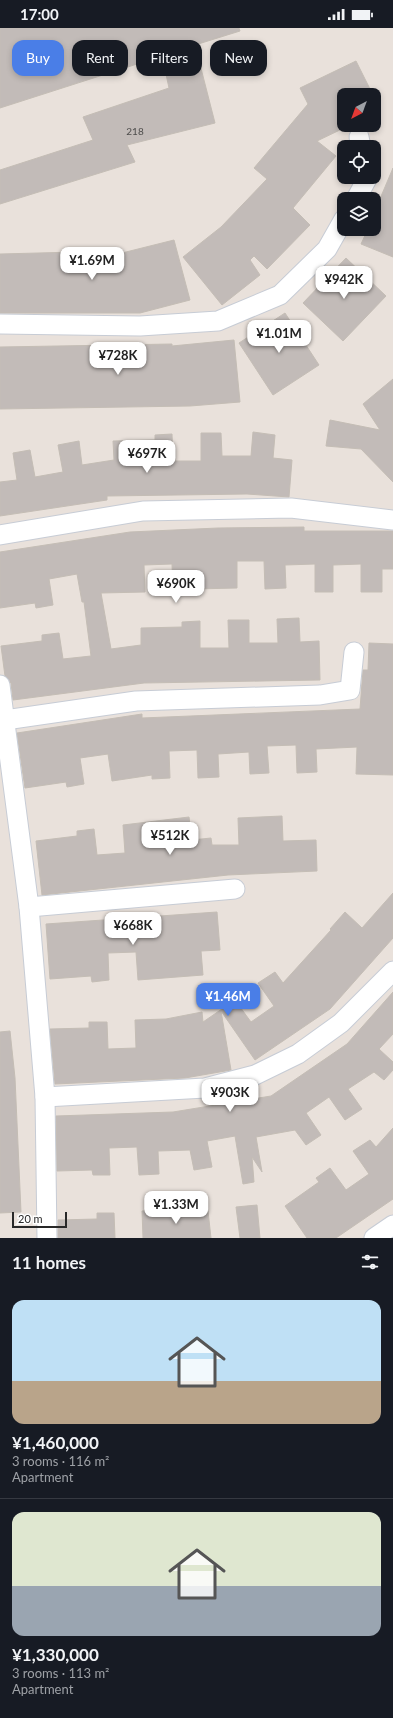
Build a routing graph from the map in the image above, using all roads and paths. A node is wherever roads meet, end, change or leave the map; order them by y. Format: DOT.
graph roads {
  1 [pos="337,231"];
  2 [pos="0,324"];
  3 [pos="393,520"];
  4 [pos="0,535"];
  5 [pos="354,652"];
  6 [pos="0,685"];
  7 [pos="4,720"];
  8 [pos="235,889"];
  9 [pos="29,906"];
  10 [pos="393,971"];
  11 [pos="45,1097"];
  12 [pos="393,1225"];
  13 [pos="47,1238"];
  14 [pos="374,1238"];
  1 -- 2 [label="street"];
  3 -- 4 [label="street"];
  5 -- 7 [label="street"];
  6 -- 7 [label="street"];
  7 -- 9 [label="street"];
  8 -- 9 [label="street"];
  9 -- 11 [label="street"];
  10 -- 11 [label="street"];
  11 -- 13 [label="street"];
  12 -- 14 [label="street"];
}
